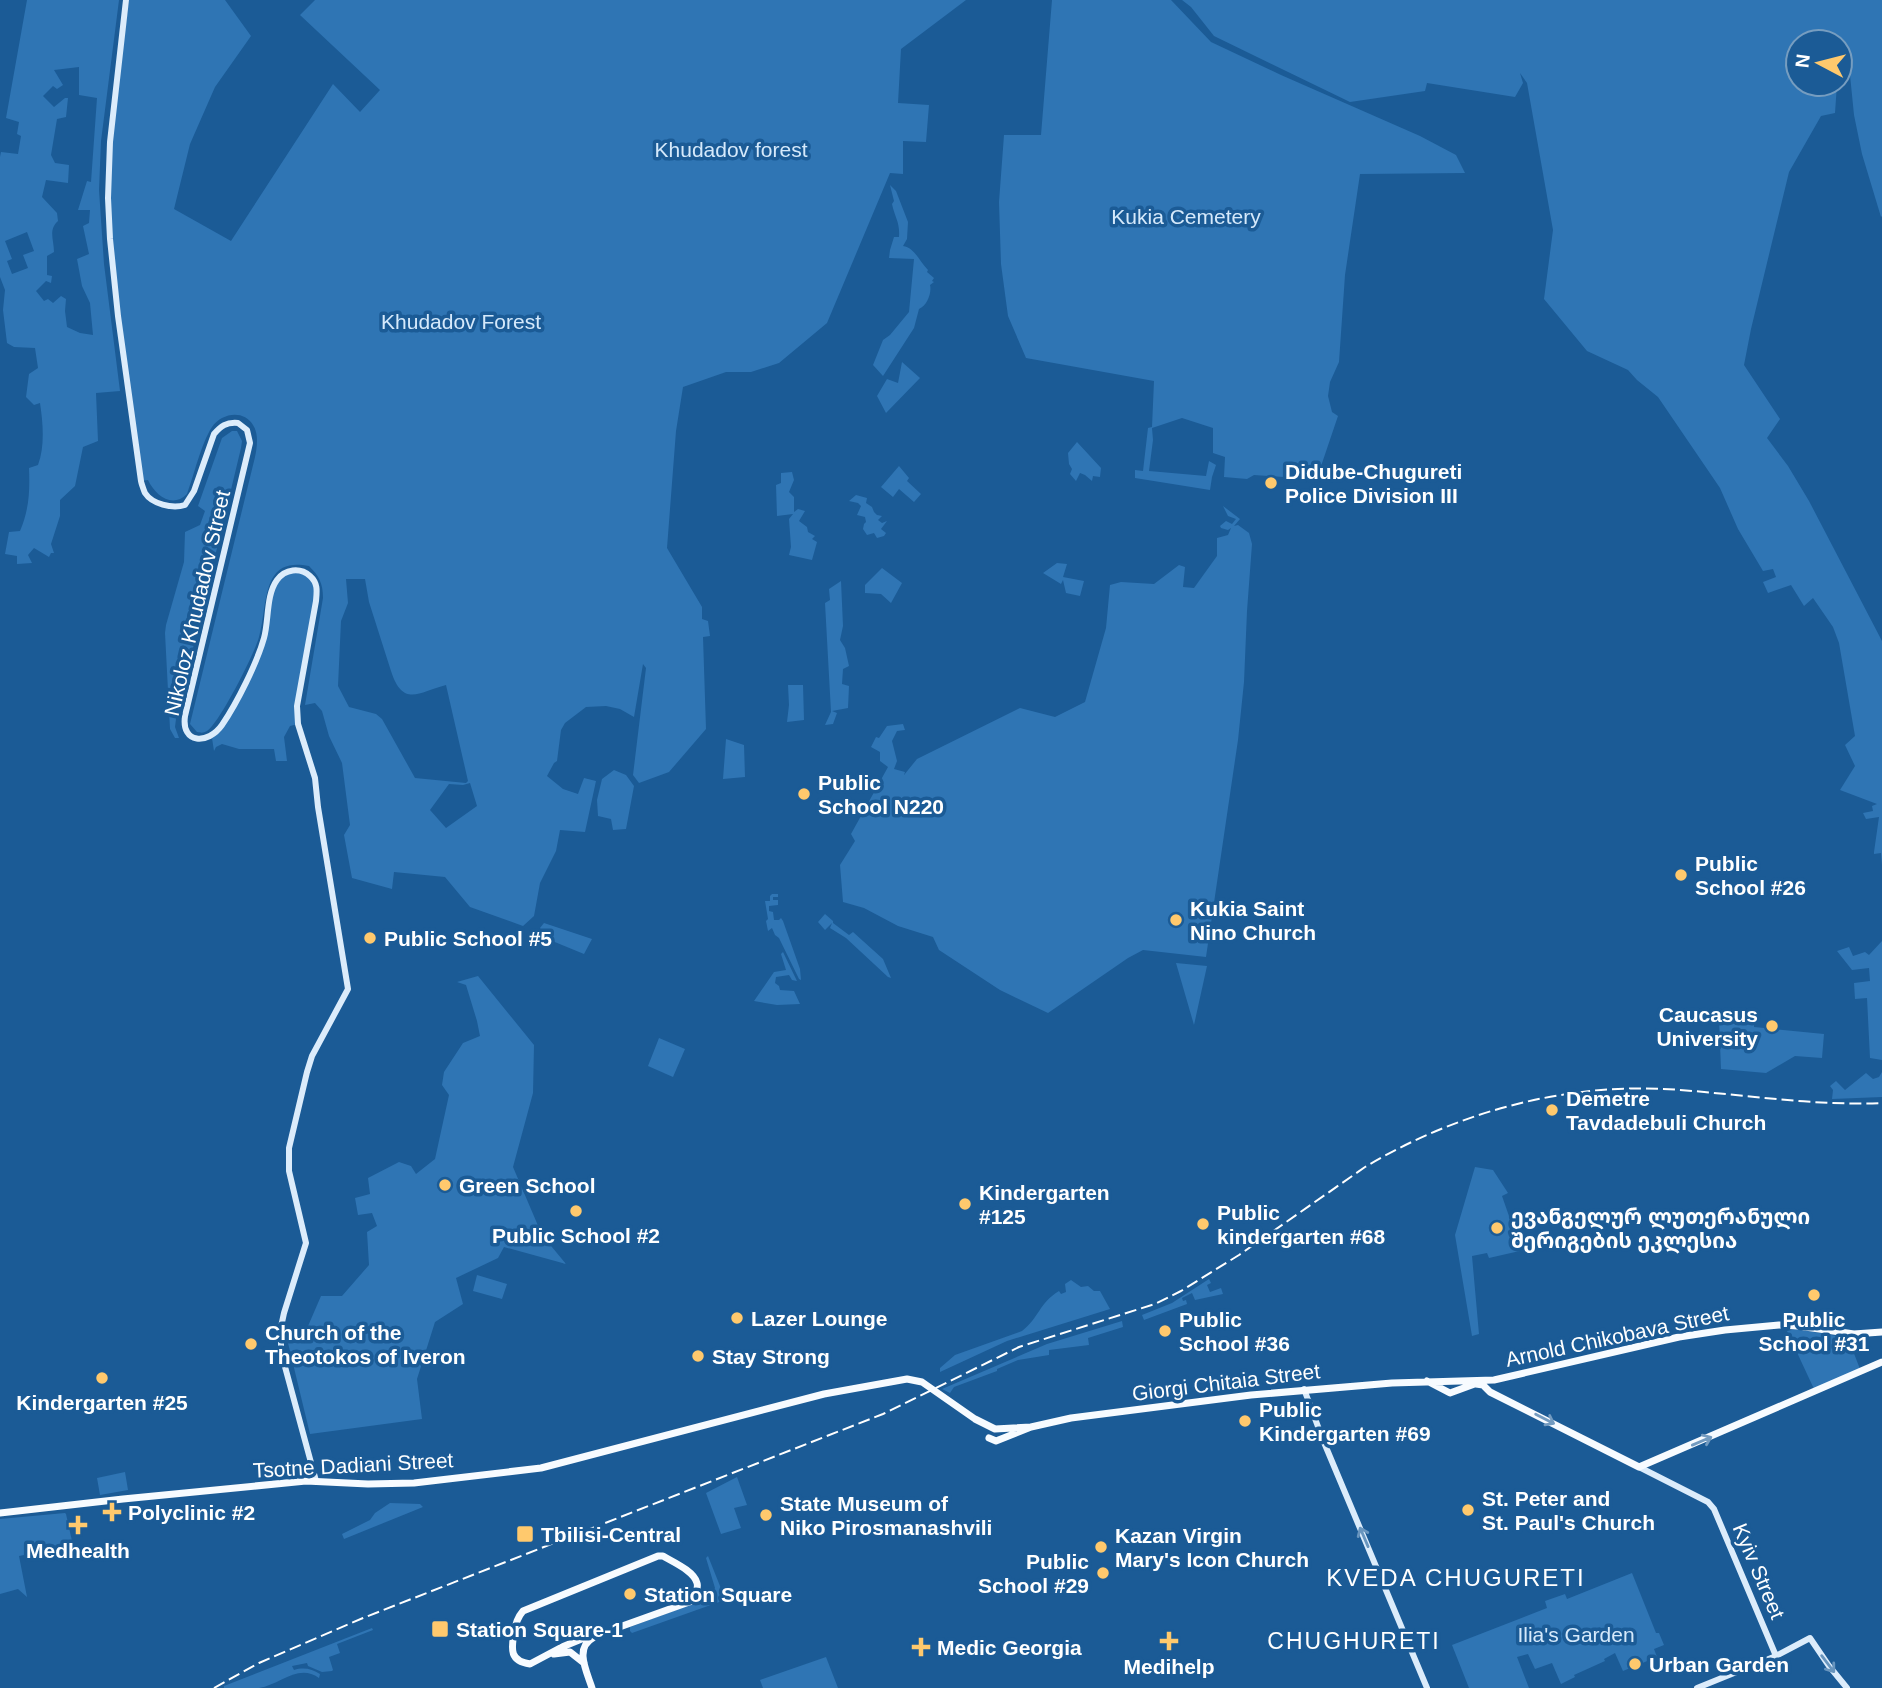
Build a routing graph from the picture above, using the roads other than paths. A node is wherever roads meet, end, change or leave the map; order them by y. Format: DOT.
graph roads {
  1 [pos="126,0"];
  2 [pos="1882,1332"];
  3 [pos="1882,1362"];
  4 [pos="907,1379"];
  5 [pos="1426,1381"];
  6 [pos="1454,1381"];
  7 [pos="1478,1385"];
  8 [pos="1304,1389"];
  9 [pos="1449,1391"];
  10 [pos="975,1419"];
  11 [pos="1031,1427"];
  12 [pos="996,1429"];
  13 [pos="989,1438"];
  14 [pos="997,1440"];
  15 [pos="1639,1468"];
  16 [pos="316,1482"];
  17 [pos="0,1513"];
  18 [pos="600,1634"];
  19 [pos="583,1651"];
  20 [pos="550,1654"];
  21 [pos="574,1654"];
  22 [pos="1776,1656"];
  23 [pos="584,1662"];
  24 [pos="592,1688"];
  25 [pos="1426,1688"];
  26 [pos="1697,1688"];
  27 [pos="1847,1688"];
  1 -- 16 [label="main road, Nikoloz Khudadov Street"];
  2 -- 7 [label="main road, Arnold Chikobava Street"];
  15 -- 3 [label="main road, one-way"];
  4 -- 10 [label="main road, Giorgi Chitaia Street"];
  4 -- 16 [label="main road, Tsotne Dadiani Street"];
  5 -- 6 [label="main road, Giorgi Chitaia Street"];
  5 -- 8 [label="main road, Giorgi Chitaia Street"];
  5 -- 9 [label="main road"];
  6 -- 7 [label="main road, Giorgi Chitaia Street"];
  6 -- 9 [label="main road"];
  7 -- 9 [label="main road"];
  7 -- 15 [label="main road, one-way"];
  8 -- 11 [label="main road, Giorgi Chitaia Street"];
  25 -- 8 [label="main road, one-way"];
  10 -- 12 [label="main road, Giorgi Chitaia Street"];
  10 -- 13 [label="main road, Giorgi Chitaia Street"];
  11 -- 12 [label="main road, Giorgi Chitaia Street"];
  11 -- 14 [label="main road, Giorgi Chitaia Street"];
  12 -- 13 [label="main road"];
  12 -- 14 [label="main road"];
  13 -- 14 [label="main road"];
  15 -- 22 [label="main road, Kyiv Street"];
  16 -- 17 [label="main road, Tsotne Dadiani Street"];
  18 -- 19 [label="main road"];
  18 -- 20 [label="main road"];
  18 -- 20 [label="main road"];
  19 -- 21 [label="main road"];
  19 -- 23 [label="main road"];
  20 -- 21 [label="main road"];
  21 -- 23 [label="main road"];
  22 -- 26 [label="main road"];
  22 -- 27 [label="main road, one-way"];
  23 -- 24 [label="main road"];
}
